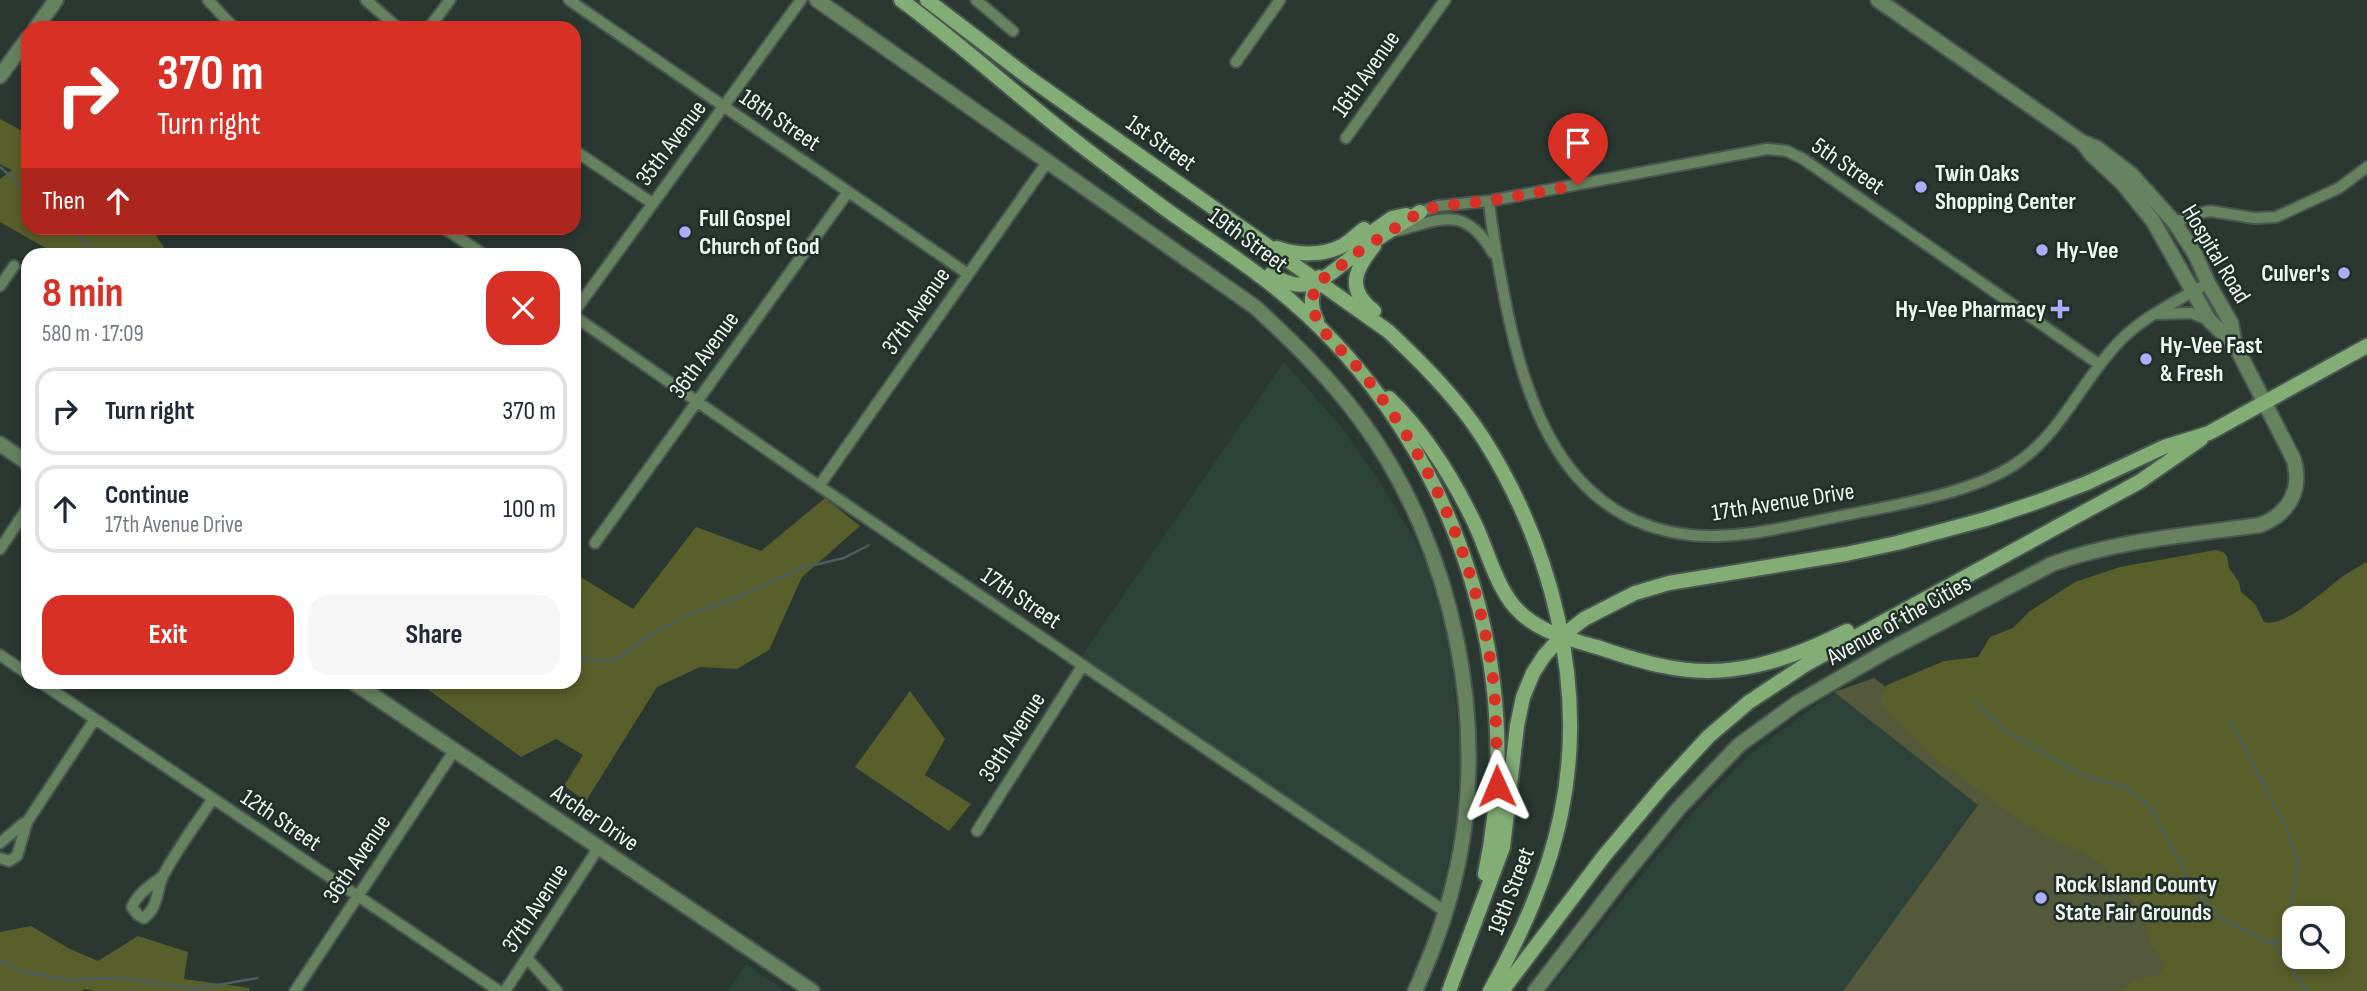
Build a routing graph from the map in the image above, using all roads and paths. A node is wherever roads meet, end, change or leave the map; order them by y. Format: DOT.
graph roads {
  1 [pos="56,0"];
  2 [pos="208,0"];
  3 [pos="366,0"];
  4 [pos="450,0"];
  5 [pos="569,0"];
  6 [pos="801,0"];
  7 [pos="817,0"];
  8 [pos="901,0"];
  9 [pos="926,0"];
  10 [pos="976,0"];
  11 [pos="1280,0"];
  12 [pos="1445,0"];
  13 [pos="1878,0"];
  14 [pos="41,21"];
  15 [pos="228,21"];
  16 [pos="390,21"];
  17 [pos="434,21"];
  18 [pos="1013,31"];
  19 [pos="21,48"];
  20 [pos="1236,62"];
  21 [pos="0,76"];
  22 [pos="724,107"];
  23 [pos="1346,138"];
  24 [pos="2082,142"];
  25 [pos="581,154"];
  26 [pos="1048,161"];
  27 [pos="2367,167"];
  28 [pos="1138,188"];
  29 [pos="848,192"];
  30 [pos="1489,201"];
  31 [pos="653,203"];
  32 [pos="1417,213"];
  33 [pos="2175,223"];
  34 [pos="1387,233"];
  35 [pos="454,235"];
  36 [pos="1267,245"];
  37 [pos="474,248"];
  38 [pos="1497,260"];
  39 [pos="14,266"];
  40 [pos="968,274"];
  41 [pos="1318,281"];
  42 [pos="2208,283"];
  43 [pos="0,286"];
  44 [pos="2194,291"];
  45 [pos="581,304"];
  46 [pos="2155,314"];
  47 [pos="581,319"];
  48 [pos="2209,320"];
  49 [pos="1321,328"];
  50 [pos="2235,345"];
  51 [pos="2367,346"];
  52 [pos="1345,355"];
  53 [pos="2100,365"];
  54 [pos="695,402"];
  55 [pos="2264,403"];
  56 [pos="2209,433"];
  57 [pos="0,444"];
  58 [pos="21,458"];
  59 [pos="1501,468"];
  60 [pos="819,486"];
  61 [pos="1525,516"];
  62 [pos="21,517"];
  63 [pos="595,542"];
  64 [pos="0,550"];
  65 [pos="1951,584"];
  66 [pos="1561,637"];
  67 [pos="0,655"];
  68 [pos="1083,665"];
  69 [pos="21,669"];
  70 [pos="50,689"];
  71 [pos="363,689"];
  72 [pos="95,719"];
  73 [pos="454,751"];
  74 [pos="212,800"];
  75 [pos="27,822"];
  76 [pos="976,831"];
  77 [pos="0,843"];
  78 [pos="599,847"];
  79 [pos="0,858"];
  80 [pos="163,876"];
  81 [pos="357,897"];
  82 [pos="1446,912"];
  83 [pos="1472,927"];
  84 [pos="527,958"];
  85 [pos="295,991"];
  86 [pos="499,991"];
  87 [pos="505,991"];
  88 [pos="557,991"];
  89 [pos="812,991"];
  90 [pos="1415,991"];
  91 [pos="1449,991"];
  92 [pos="1490,991"];
  93 [pos="1502,991"];
  94 [pos="1535,991"];
  1 -- 14 [label="street"];
  2 -- 15 [label="street"];
  3 -- 16 [label="street"];
  4 -- 17 [label="street"];
  5 -- 22 [label="street, 18th Street"];
  6 -- 22 [label="street, 35th Avenue"];
  7 -- 26 [label="street, 19th Street"];
  8 -- 28 [label="main road, 19th Street"];
  9 -- 36 [label="main road, 1st Street"];
  10 -- 18 [label="street"];
  11 -- 20 [label="street"];
  12 -- 23 [label="street, 16th Avenue"];
  13 -- 24 [label="street, Hospital Road"];
  19 -- 21 [label="street"];
  22 -- 29 [label="street, 18th Street"];
  22 -- 31 [label="street, 35th Avenue"];
  24 -- 33 [label="street, Hospital Road"];
  24 -- 44 [label="street, Hospital Road"];
  25 -- 31 [label="street"];
  26 -- 40 [label="street, 37th Avenue"];
  26 -- 82 [label="street, 19th Street"];
  27 -- 33 [label="street"];
  28 -- 41 [label="main road"];
  28 -- 49 [label="main road, 19th Street"];
  29 -- 40 [label="street, 18th Street"];
  29 -- 54 [label="street, 36th Avenue"];
  30 -- 32 [label="street"];
  30 -- 38 [label="street, 17th Avenue Drive"];
  30 -- 53 [label="street, 5th Street"];
  31 -- 45 [label="street, 35th Avenue"];
  32 -- 34 [label="main road"];
  32 -- 36 [label="main road"];
  32 -- 41 [label="main road"];
  33 -- 42 [label="street, Hospital Road"];
  34 -- 38 [label="street"];
  34 -- 41 [label="main road"];
  34 -- 59 [label="main road"];
  35 -- 37 [label="street"];
  36 -- 41 [label="main road, 1st Street"];
  38 -- 53 [label="street, 17th Avenue Drive"];
  39 -- 43 [label="street"];
  40 -- 60 [label="street, 37th Avenue"];
  41 -- 49 [label="main road"];
  41 -- 59 [label="main road, 1st Street"];
  42 -- 44 [label="street, 17th Avenue Drive"];
  42 -- 50 [label="street, Hospital Road"];
  44 -- 46 [label="street, 17th Avenue Drive"];
  44 -- 48 [label="street, Hospital Road"];
  46 -- 48 [label="street"];
  46 -- 53 [label="street, 17th Avenue Drive"];
  47 -- 54 [label="street, 17th Street"];
  48 -- 50 [label="street, Hospital Road"];
  49 -- 52 [label="main road, 19th Street"];
  50 -- 55 [label="street, Hospital Road"];
  51 -- 55 [label="main road, Avenue of the Cities"];
  52 -- 66 [label="main road, Avenue of the Cities"];
  52 -- 83 [label="main road, 19th Street"];
  54 -- 60 [label="street, 17th Street"];
  54 -- 63 [label="street, 36th Avenue"];
  55 -- 56 [label="main road, Avenue of the Cities"];
  55 -- 94 [label="street, Avenue of the Cities"];
  56 -- 65 [label="main road, Avenue of the Cities"];
  56 -- 66 [label="main road, Avenue of the Cities"];
  57 -- 58 [label="street"];
  59 -- 61 [label="main road, 1st Street"];
  60 -- 68 [label="street, 17th Street"];
  61 -- 66 [label="main road, 19th Street"];
  62 -- 64 [label="street"];
  65 -- 66 [label="main road, Avenue of the Cities"];
  65 -- 93 [label="main road, Avenue of the Cities"];
  66 -- 83 [label="main road, Avenue of the Cities"];
  66 -- 92 [label="main road, 19th Street"];
  67 -- 69 [label="street"];
  68 -- 76 [label="street, 39th Avenue"];
  68 -- 82 [label="street, 17th Street"];
  70 -- 72 [label="street, 12th Street"];
  71 -- 73 [label="street, Archer Drive"];
  72 -- 74 [label="street, 12th Street"];
  72 -- 75 [label="street"];
  73 -- 78 [label="street, Archer Drive"];
  73 -- 81 [label="street, 36th Avenue"];
  74 -- 80 [label="street"];
  74 -- 81 [label="street, 12th Street"];
  75 -- 77 [label="street"];
  75 -- 79 [label="street"];
  78 -- 84 [label="street, 37th Avenue"];
  78 -- 89 [label="street, Archer Drive"];
  81 -- 85 [label="street, 36th Avenue"];
  81 -- 86 [label="street, 12th Street"];
  82 -- 90 [label="street"];
  83 -- 91 [label="main road, Avenue of the Cities"];
  84 -- 87 [label="street, 37th Avenue"];
  84 -- 88 [label="street"];
}
